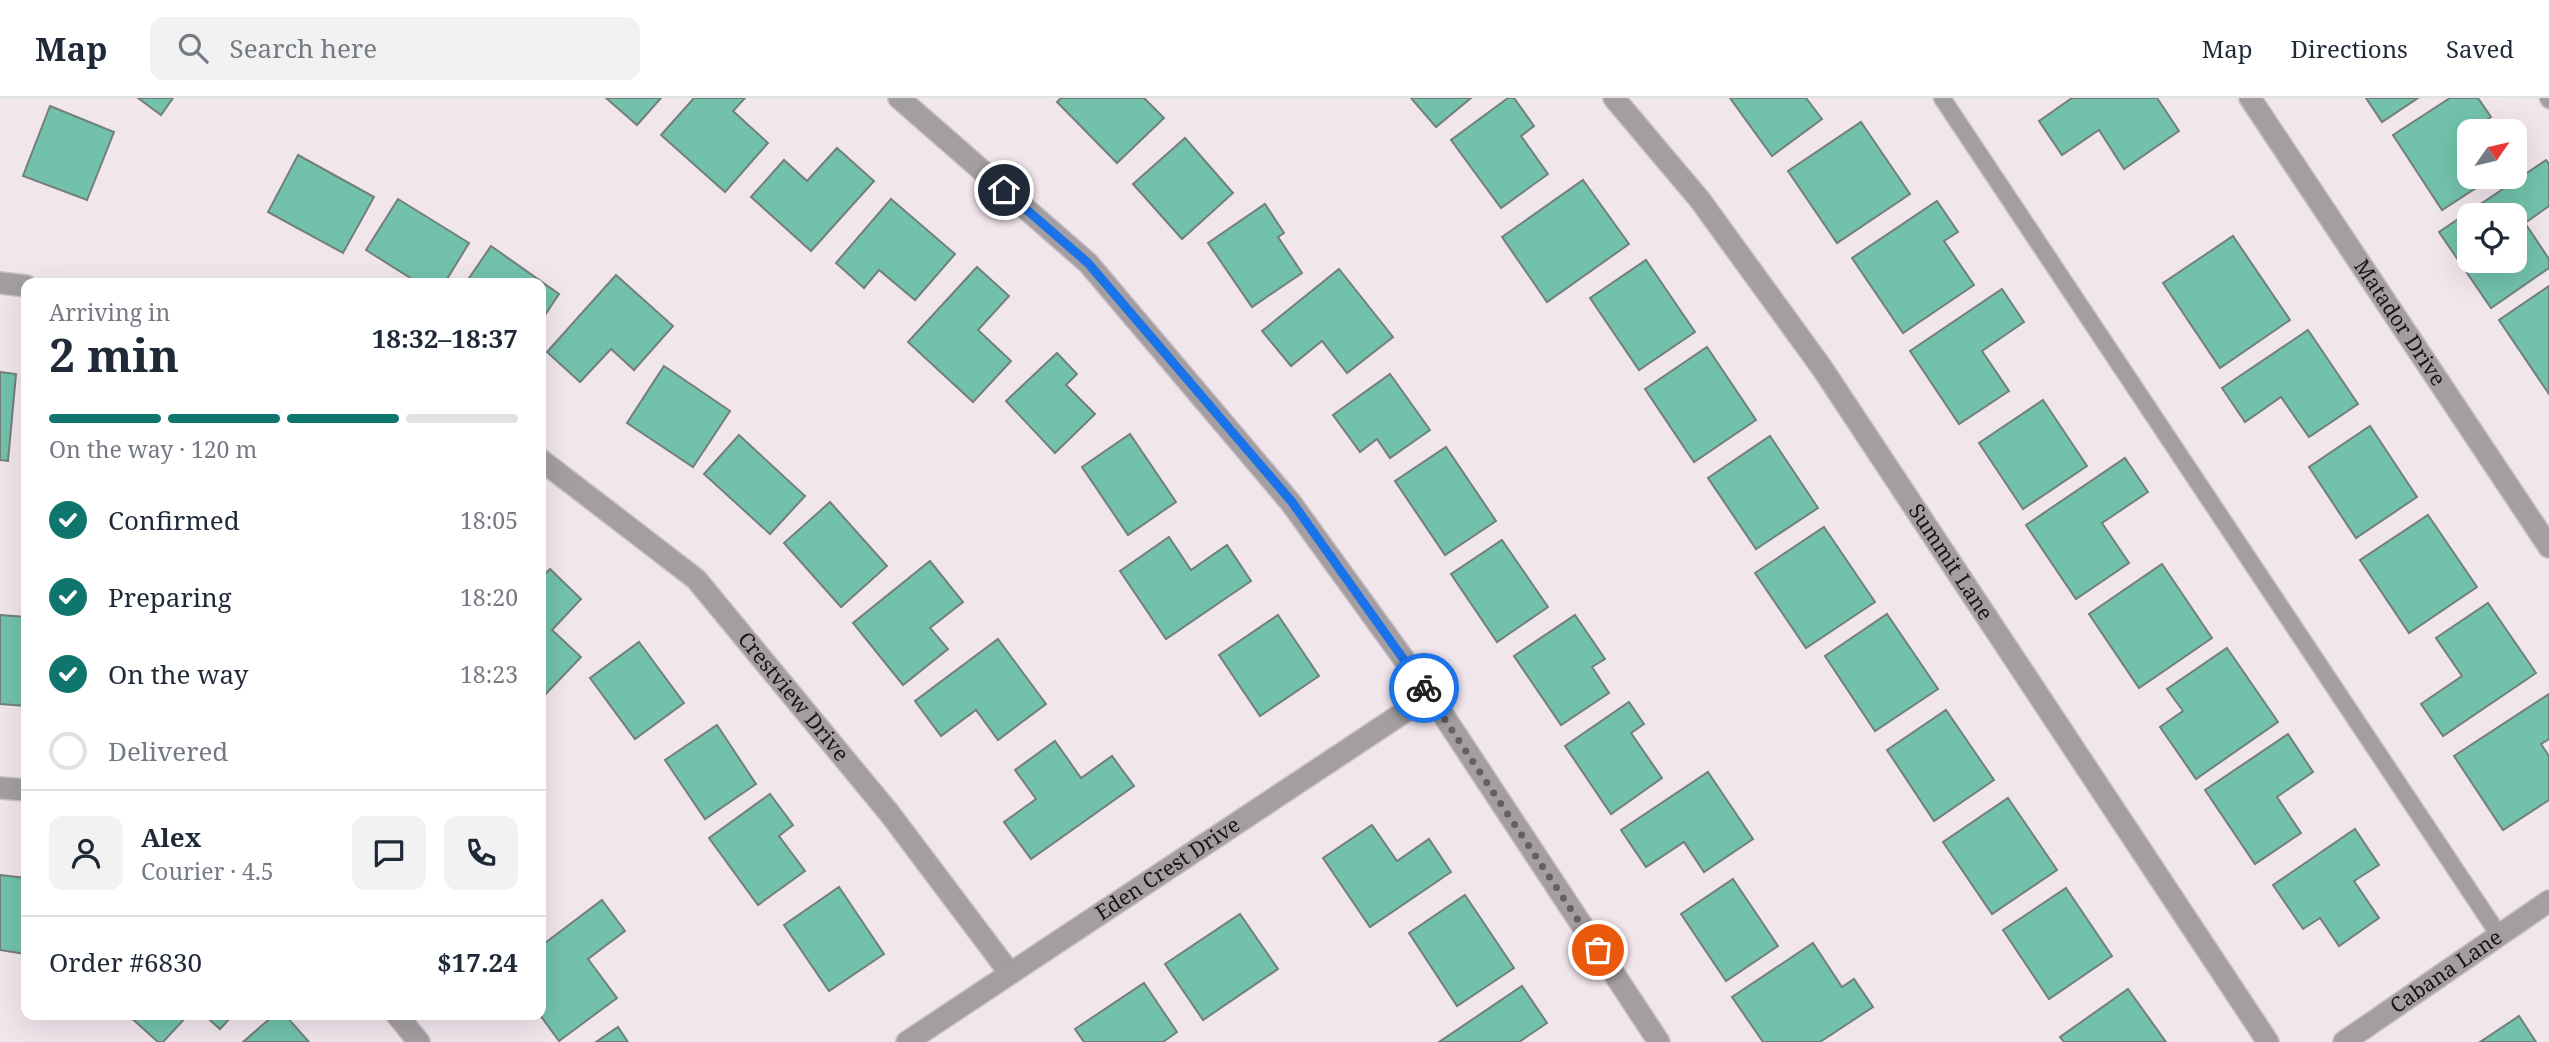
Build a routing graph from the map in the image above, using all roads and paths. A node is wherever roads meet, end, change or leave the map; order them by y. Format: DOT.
graph roads {
  1 [pos="899,98"];
  2 [pos="1614,98"];
  3 [pos="1942,98"];
  4 [pos="2250,98"];
  5 [pos="0,283"];
  6 [pos="21,285"];
  7 [pos="546,464"];
  8 [pos="2549,547"];
  9 [pos="1430,695"];
  10 [pos="0,788"];
  11 [pos="21,790"];
  12 [pos="2549,901"];
  13 [pos="2499,935"];
  14 [pos="1009,972"];
  15 [pos="401,1020"];
  16 [pos="419,1042"];
  17 [pos="907,1042"];
  18 [pos="1658,1042"];
  19 [pos="2268,1042"];
  20 [pos="2344,1042"];
  1 -- 9 [label="street"];
  2 -- 19 [label="street, Summit Lane"];
  3 -- 13 [label="lane"];
  4 -- 8 [label="street, Matador Drive"];
  5 -- 6 [label="street"];
  7 -- 14 [label="street, Crestview Drive"];
  9 -- 14 [label="street, Eden Crest Drive"];
  9 -- 18 [label="street"];
  10 -- 11 [label="street"];
  12 -- 13 [label="street, Cabana Lane"];
  13 -- 20 [label="street, Cabana Lane"];
  14 -- 17 [label="street, Eden Crest Drive"];
  15 -- 16 [label="street"];
}
